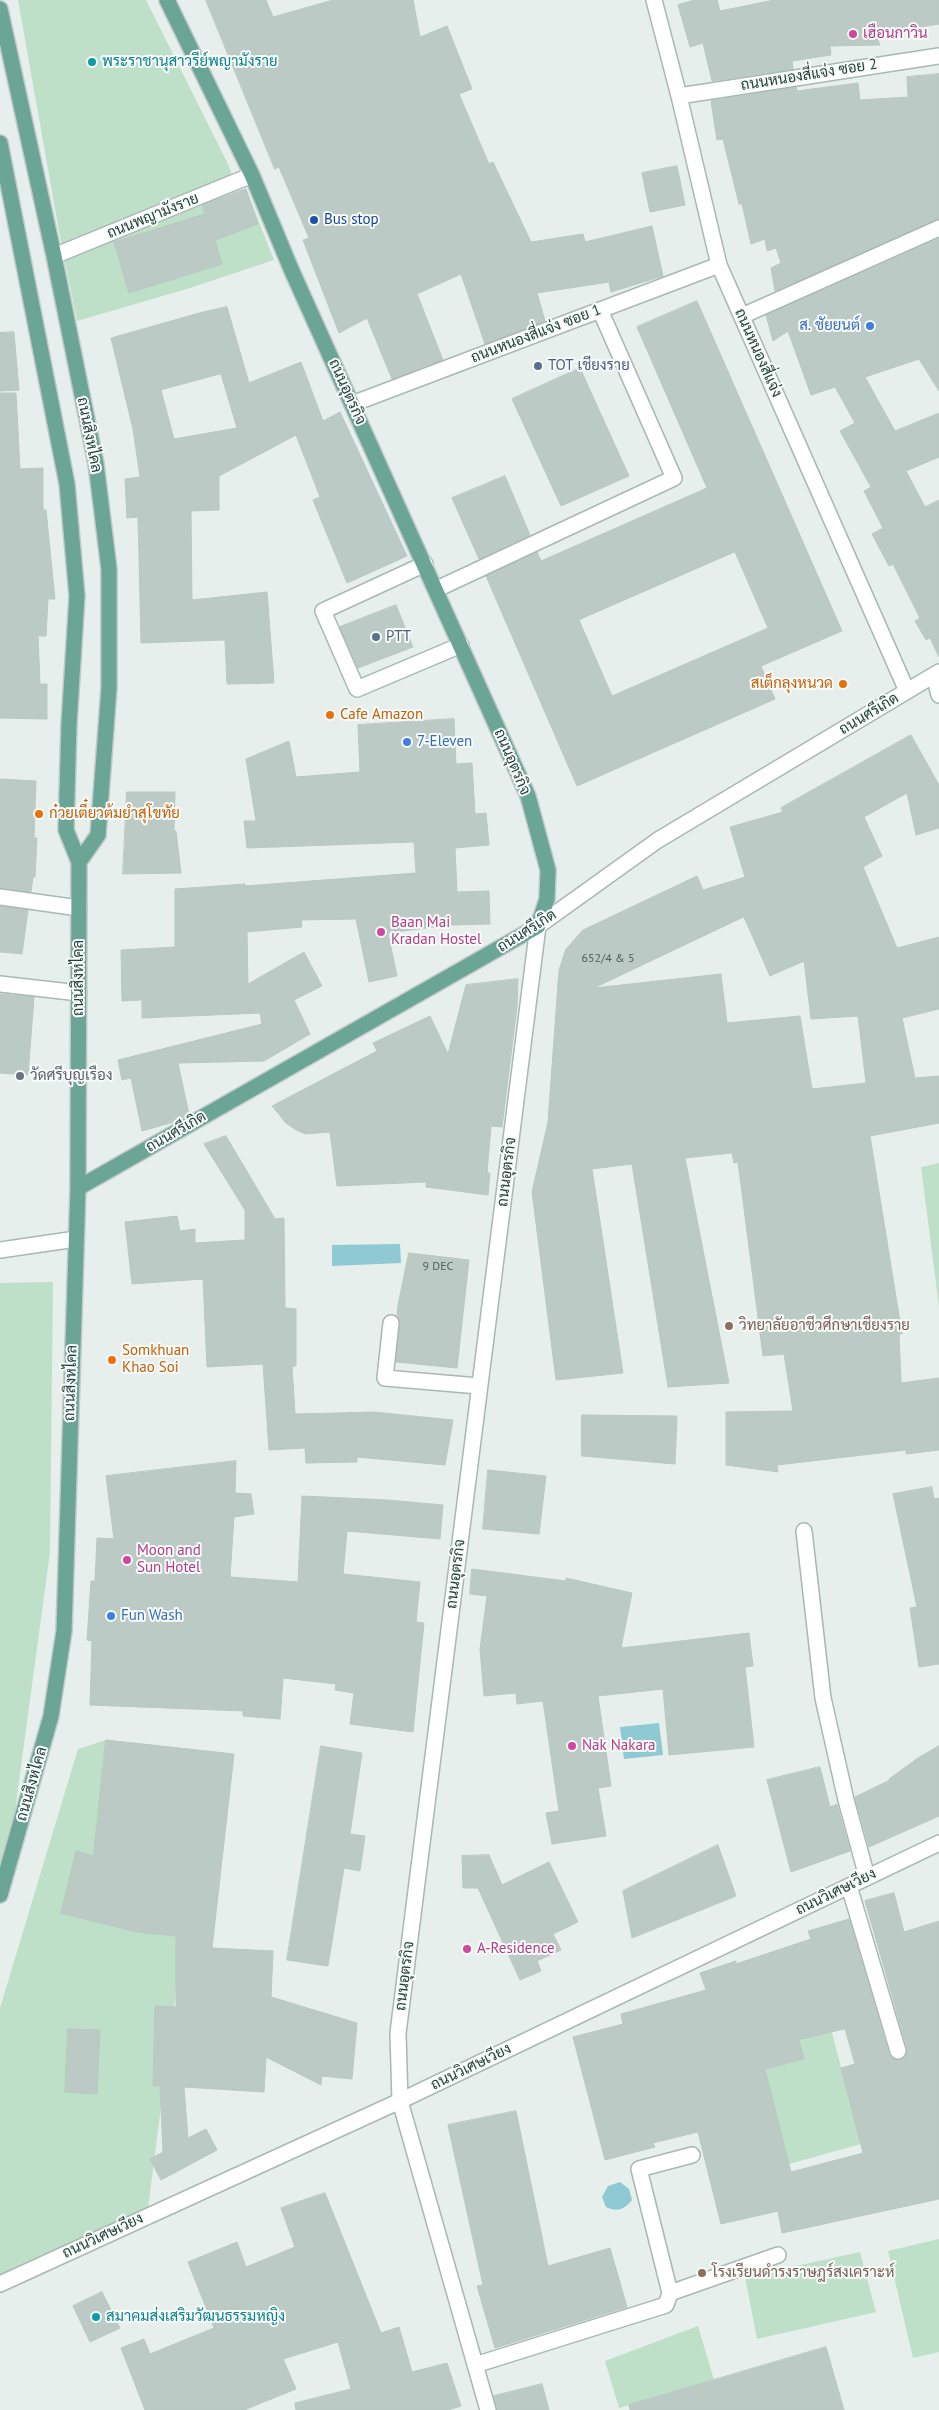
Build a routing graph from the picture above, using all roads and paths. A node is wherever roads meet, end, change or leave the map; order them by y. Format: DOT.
graph roads {
  1 [pos="167,0"];
  2 [pos="654,0"];
  3 [pos="0,9"];
  4 [pos="939,56"];
  5 [pos="679,96"];
  6 [pos="0,143"];
  7 [pos="252,175"];
  8 [pos="939,228"];
  9 [pos="54,256"];
  10 [pos="719,265"];
  11 [pos="600,310"];
  12 [pos="742,316"];
  13 [pos="352,404"];
  14 [pos="425,564"];
  15 [pos="436,589"];
  16 [pos="461,645"];
  17 [pos="936,674"];
  18 [pos="907,691"];
  19 [pos="939,695"];
  20 [pos="80,862"];
  21 [pos="0,897"];
  22 [pos="79,908"];
  23 [pos="538,926"];
  24 [pos="0,984"];
  25 [pos="79,992"];
  26 [pos="78,1188"];
  27 [pos="76,1239"];
  28 [pos="0,1250"];
  29 [pos="391,1323"];
  30 [pos="480,1386"];
  31 [pos="804,1531"];
  32 [pos="939,1843"];
  33 [pos="4,1870"];
  34 [pos="867,1877"];
  35 [pos="850,1886"];
  36 [pos="0,1895"];
  37 [pos="898,2051"];
  38 [pos="400,2101"];
  39 [pos="692,2155"];
  40 [pos="778,2255"];
  41 [pos="0,2284"];
  42 [pos="670,2293"];
  43 [pos="475,2365"];
  44 [pos="482,2409"];
  1 -- 7 [label="main road, ถนนอุตรกิจ"];
  2 -- 5 [label="street, ถนนหนองสี่แจ่ง"];
  3 -- 9 [label="main road, ถนนสิงหไคล"];
  4 -- 5 [label="street, ถนนหนองสี่แจ่ง ซอย 2"];
  5 -- 10 [label="street, ถนนหนองสี่แจ่ง"];
  6 -- 20 [label="main road, ถนนสิงหไคล"];
  7 -- 9 [label="street, ถนนพญามังราย"];
  7 -- 13 [label="main road, ถนนอุตรกิจ"];
  8 -- 12 [label="street"];
  9 -- 20 [label="main road, ถนนสิงหไคล"];
  10 -- 11 [label="street, ถนนหนองสี่แจ่ง ซอย 1"];
  10 -- 12 [label="street, ถนนหนองสี่แจ่ง"];
  11 -- 13 [label="street, ถนนหนองสี่แจ่ง ซอย 1"];
  11 -- 15 [label="street"];
  12 -- 18 [label="street, ถนนหนองสี่แจ่ง"];
  13 -- 14 [label="main road, ถนนอุตรกิจ"];
  14 -- 15 [label="main road, ถนนอุตรกิจ"];
  14 -- 16 [label="street"];
  15 -- 16 [label="main road, ถนนอุตรกิจ"];
  16 -- 23 [label="main road, ถนนอุตรกิจ"];
  17 -- 18 [label="street, ถนนศรีเกิด"];
  17 -- 19 [label="street"];
  18 -- 23 [label="street, ถนนศรีเกิด"];
  20 -- 22 [label="main road, ถนนสิงหไคล"];
  21 -- 22 [label="street"];
  22 -- 25 [label="main road, ถนนสิงหไคล"];
  23 -- 26 [label="main road, ถนนศรีเกิด"];
  23 -- 30 [label="street, ถนนอุตรกิจ"];
  24 -- 25 [label="street"];
  25 -- 26 [label="main road, ถนนสิงหไคล"];
  26 -- 27 [label="main road, ถนนสิงหไคล"];
  27 -- 28 [label="street"];
  27 -- 33 [label="main road, ถนนสิงหไคล"];
  29 -- 30 [label="street"];
  30 -- 38 [label="street, ถนนอุตรกิจ"];
  31 -- 34 [label="street"];
  32 -- 34 [label="street, ถนนวิเศษเวียง"];
  33 -- 36 [label="main road, ถนนสิงหไคล"];
  34 -- 35 [label="street, ถนนวิเศษเวียง"];
  35 -- 37 [label="street"];
  35 -- 38 [label="street, ถนนวิเศษเวียง"];
  38 -- 41 [label="street, ถนนวิเศษเวียง"];
  38 -- 43 [label="street, ถนนอุตรกิจ"];
  39 -- 42 [label="street"];
  40 -- 42 [label="street"];
  42 -- 43 [label="street"];
  43 -- 44 [label="street, ถนนอุตรกิจ"];
}
